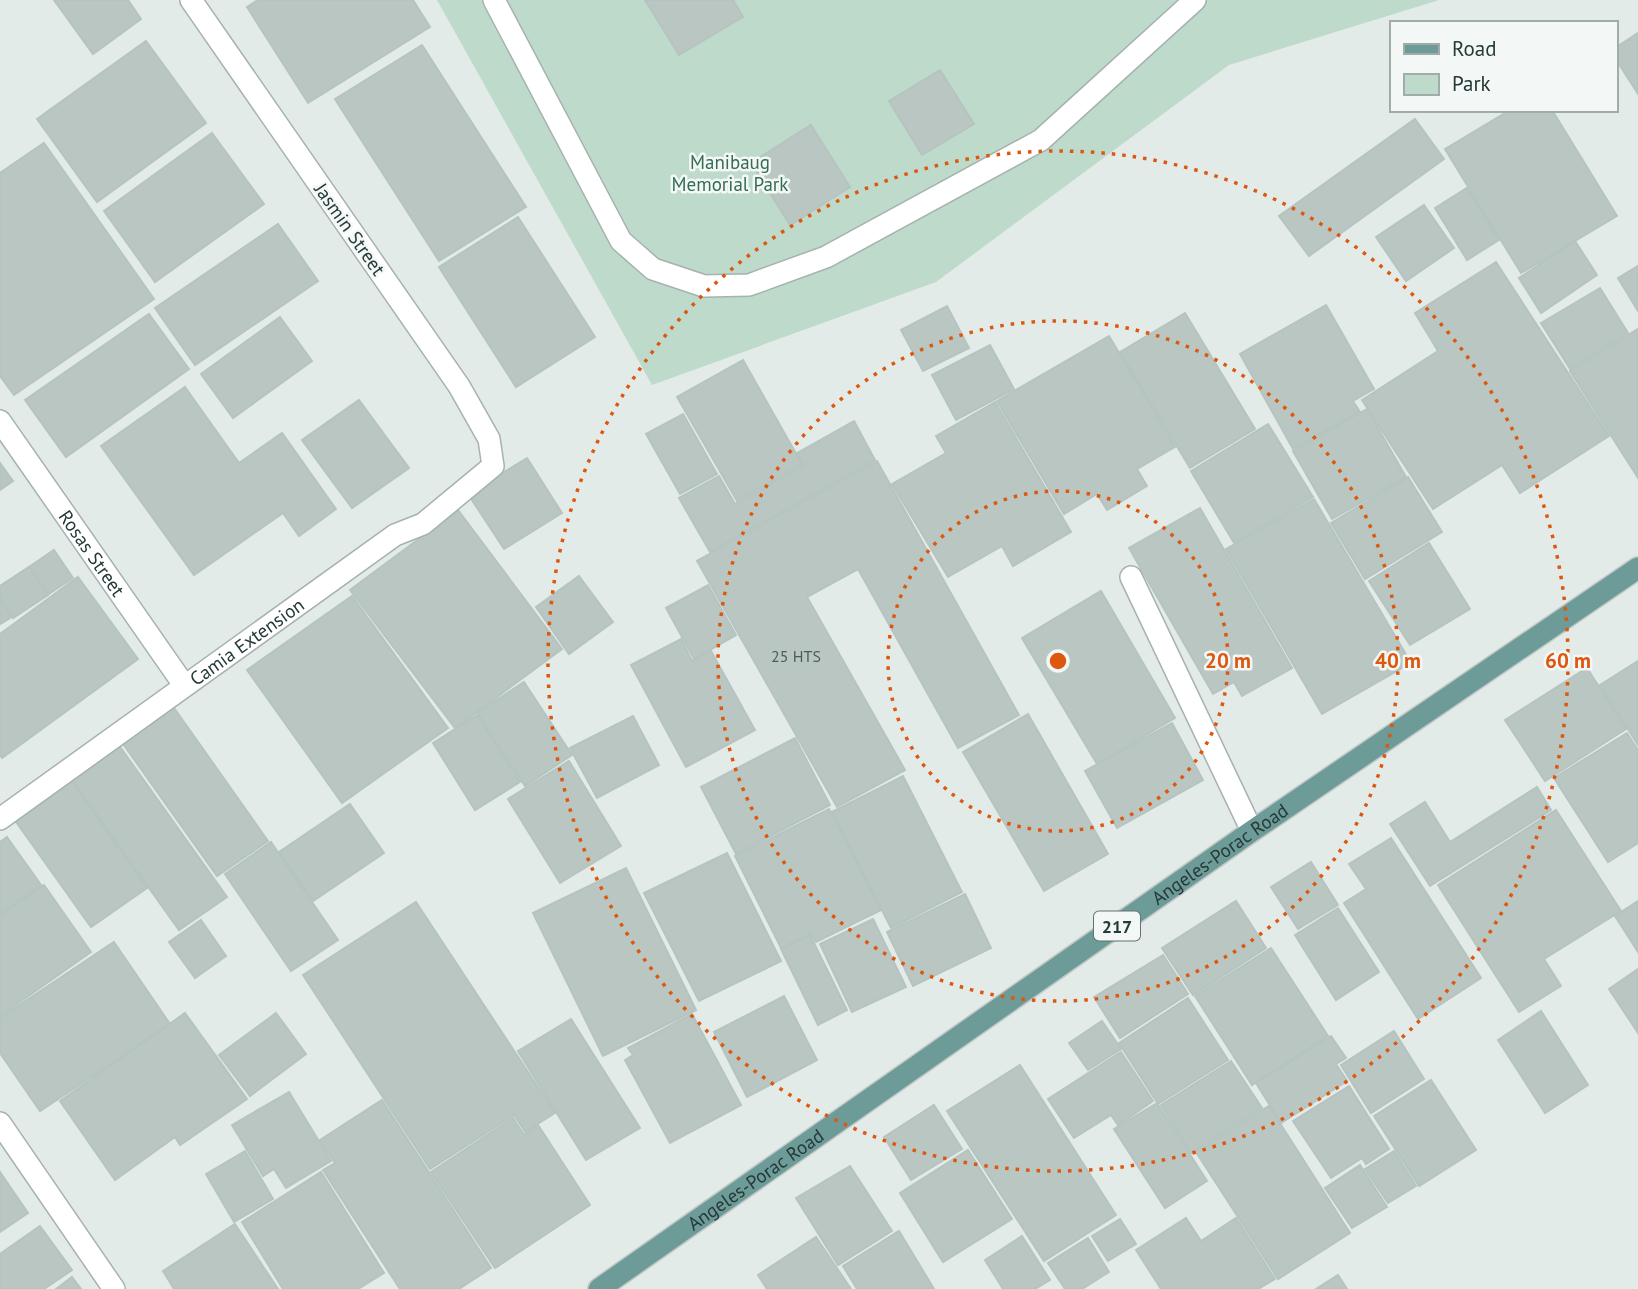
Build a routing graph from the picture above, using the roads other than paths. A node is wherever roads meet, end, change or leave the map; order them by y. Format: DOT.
graph roads {
  1 [pos="191,0"];
  2 [pos="495,0"];
  3 [pos="1195,0"];
  4 [pos="0,421"];
  5 [pos="493,466"];
  6 [pos="1638,568"];
  7 [pos="1130,577"];
  8 [pos="184,685"];
  9 [pos="0,819"];
  10 [pos="1252,831"];
  11 [pos="0,1123"];
  12 [pos="114,1289"];
  13 [pos="599,1289"];
  1 -- 5 [label="street, Jasmin Street"];
  2 -- 3 [label="street"];
  4 -- 8 [label="street, Rosas Street"];
  5 -- 8 [label="street, Camia Extension"];
  6 -- 10 [label="main road, Angeles-Porac Road / 217"];
  7 -- 10 [label="street"];
  8 -- 9 [label="street, Camia Extension"];
  10 -- 13 [label="main road, Angeles-Porac Road / 217"];
  11 -- 12 [label="street"];
}
